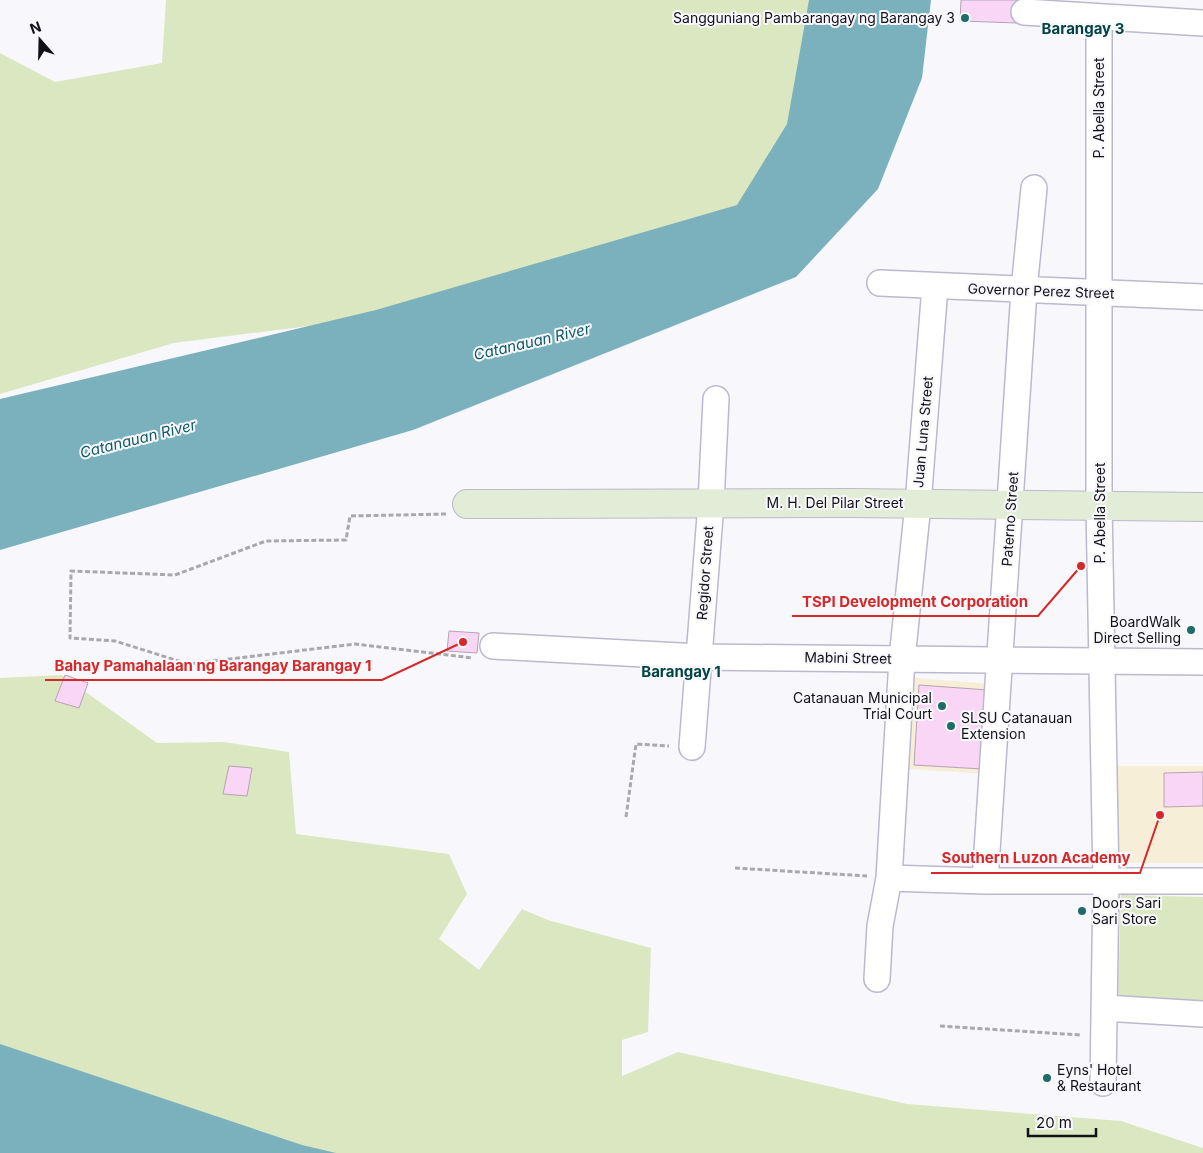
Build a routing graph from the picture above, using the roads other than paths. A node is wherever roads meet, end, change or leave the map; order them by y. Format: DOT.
graph roads {
  1 [pos="1024,12"];
  2 [pos="1099,18"];
  3 [pos="1203,23"];
  4 [pos="1034,188"];
  5 [pos="880,283"];
  6 [pos="935,286"];
  7 [pos="1024,290"];
  8 [pos="1100,293"];
  9 [pos="1203,297"];
  10 [pos="716,399"];
  11 [pos="711,503"];
  12 [pos="467,504"];
  13 [pos="918,504"];
  14 [pos="1011,505"];
  15 [pos="1099,506"];
  16 [pos="1203,508"];
  17 [pos="493,646"];
  18 [pos="699,657"];
  19 [pos="902,659"];
  20 [pos="1000,660"];
  21 [pos="1101,661"];
  22 [pos="1203,662"];
  23 [pos="692,747"];
  24 [pos="889,878"];
  25 [pos="985,881"];
  26 [pos="1106,881"];
  27 [pos="1203,882"];
  28 [pos="877,979"];
  29 [pos="1104,1008"];
  30 [pos="1203,1014"];
  31 [pos="1103,1083"];
  1 -- 2 [label="street"];
  2 -- 3 [label="street"];
  2 -- 8 [label="street, P. Abella Street"];
  4 -- 7 [label="street, Paterno Street"];
  5 -- 6 [label="street, Governor Perez Street"];
  6 -- 7 [label="street, Governor Perez Street"];
  6 -- 13 [label="street, Juan Luna Street"];
  7 -- 8 [label="street, Governor Perez Street"];
  7 -- 14 [label="street, Paterno Street"];
  8 -- 9 [label="street, Governor Perez Street"];
  8 -- 15 [label="street, P. Abella Street"];
  10 -- 11 [label="street, Regidor Street"];
  11 -- 12 [label="street, M. H. Del Pilar Street"];
  11 -- 13 [label="street, M. H. Del Pilar Street"];
  11 -- 18 [label="street, Regidor Street"];
  13 -- 14 [label="street, M. H. Del Pilar Street"];
  13 -- 19 [label="street, Juan Luna Street"];
  14 -- 15 [label="street, M. H. Del Pilar Street"];
  14 -- 20 [label="street, Paterno Street"];
  15 -- 16 [label="street, M. H. Del Pilar Street"];
  15 -- 21 [label="street, P. Abella Street"];
  17 -- 18 [label="street, Mabini Street"];
  18 -- 19 [label="street, Mabini Street"];
  18 -- 23 [label="street, Regidor Street"];
  19 -- 20 [label="street, Mabini Street"];
  19 -- 24 [label="street, Juan Luna Street"];
  20 -- 21 [label="street, Mabini Street"];
  20 -- 25 [label="street, Paterno Street"];
  21 -- 22 [label="street, Mabini Street"];
  21 -- 26 [label="street, P. Abella Street"];
  24 -- 25 [label="street"];
  24 -- 28 [label="street, Juan Luna Street"];
  25 -- 26 [label="street"];
  26 -- 27 [label="street"];
  26 -- 29 [label="street, P. Abella Street"];
  29 -- 30 [label="street"];
  29 -- 31 [label="street, P. Abella Street"];
}
